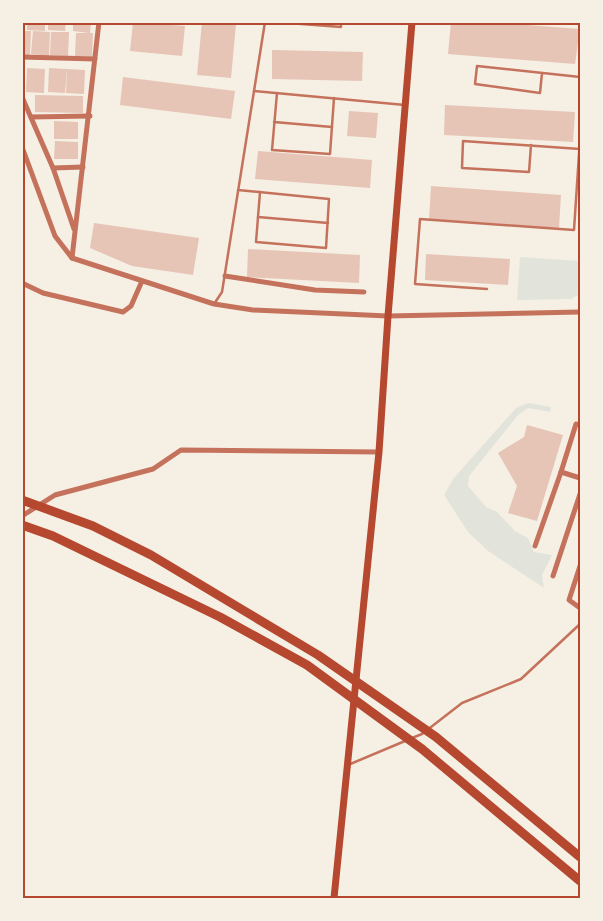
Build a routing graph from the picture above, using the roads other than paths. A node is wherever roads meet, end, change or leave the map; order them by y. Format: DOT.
graph roads {
  1 [pos="99,22"];
  2 [pos="265,22"];
  3 [pos="276,22"];
  4 [pos="341,22"];
  5 [pos="412,22"];
  6 [pos="315,24"];
  7 [pos="22,57"];
  8 [pos="95,59"];
  9 [pos="542,73"];
  10 [pos="580,77"];
  11 [pos="254,91"];
  12 [pos="277,93"];
  13 [pos="22,96"];
  14 [pos="334,98"];
  15 [pos="405,105"];
  16 [pos="90,116"];
  17 [pos="30,117"];
  18 [pos="274,122"];
  19 [pos="332,127"];
  20 [pos="580,139"];
  21 [pos="530,145"];
  22 [pos="22,147"];
  23 [pos="580,149"];
  24 [pos="84,167"];
  25 [pos="53,168"];
  26 [pos="238,190"];
  27 [pos="260,192"];
  28 [pos="258,217"];
  29 [pos="328,223"];
  30 [pos="75,231"];
  31 [pos="72,258"];
  32 [pos="225,276"];
  33 [pos="142,281"];
  34 [pos="22,283"];
  35 [pos="487,290"];
  36 [pos="364,292"];
  37 [pos="214,304"];
  38 [pos="580,312"];
  39 [pos="388,316"];
  40 [pos="576,424"];
  41 [pos="379,452"];
  42 [pos="561,472"];
  43 [pos="580,478"];
  44 [pos="580,494"];
  45 [pos="22,500"];
  46 [pos="22,516"];
  47 [pos="22,525"];
  48 [pos="535,546"];
  49 [pos="580,566"];
  50 [pos="553,576"];
  51 [pos="580,608"];
  52 [pos="580,624"];
  53 [pos="347,765"];
  54 [pos="580,857"];
  55 [pos="580,881"];
  56 [pos="334,898"];
  1 -- 8 [label="street"];
  2 -- 11 [label="lane"];
  3 -- 6 [label="lane"];
  4 -- 6 [label="lane"];
  5 -- 15 [label="main road"];
  7 -- 8 [label="street"];
  8 -- 16 [label="street"];
  9 -- 9 [label="lane"];
  9 -- 10 [label="lane"];
  11 -- 12 [label="lane"];
  11 -- 26 [label="lane"];
  12 -- 14 [label="lane"];
  12 -- 18 [label="lane"];
  13 -- 17 [label="street"];
  14 -- 15 [label="lane"];
  14 -- 19 [label="lane"];
  15 -- 39 [label="main road"];
  16 -- 17 [label="street"];
  16 -- 24 [label="street"];
  17 -- 25 [label="street"];
  18 -- 19 [label="lane"];
  18 -- 19 [label="lane"];
  20 -- 23 [label="lane"];
  21 -- 21 [label="lane"];
  21 -- 23 [label="lane"];
  22 -- 31 [label="street"];
  23 -- 35 [label="lane"];
  24 -- 25 [label="street"];
  24 -- 30 [label="street"];
  25 -- 30 [label="street"];
  26 -- 27 [label="lane"];
  26 -- 32 [label="lane"];
  27 -- 28 [label="lane"];
  27 -- 29 [label="lane"];
  28 -- 29 [label="lane"];
  28 -- 29 [label="lane"];
  30 -- 31 [label="street"];
  31 -- 33 [label="street"];
  32 -- 36 [label="street"];
  32 -- 37 [label="lane"];
  33 -- 34 [label="street"];
  33 -- 37 [label="street"];
  37 -- 39 [label="street"];
  38 -- 39 [label="street"];
  39 -- 41 [label="main road"];
  40 -- 42 [label="street"];
  41 -- 46 [label="street"];
  41 -- 53 [label="main road"];
  42 -- 43 [label="street"];
  42 -- 48 [label="street"];
  44 -- 50 [label="street"];
  45 -- 54 [label="highway"];
  47 -- 55 [label="highway"];
  49 -- 51 [label="street"];
  52 -- 53 [label="lane"];
  53 -- 56 [label="main road"];
}
